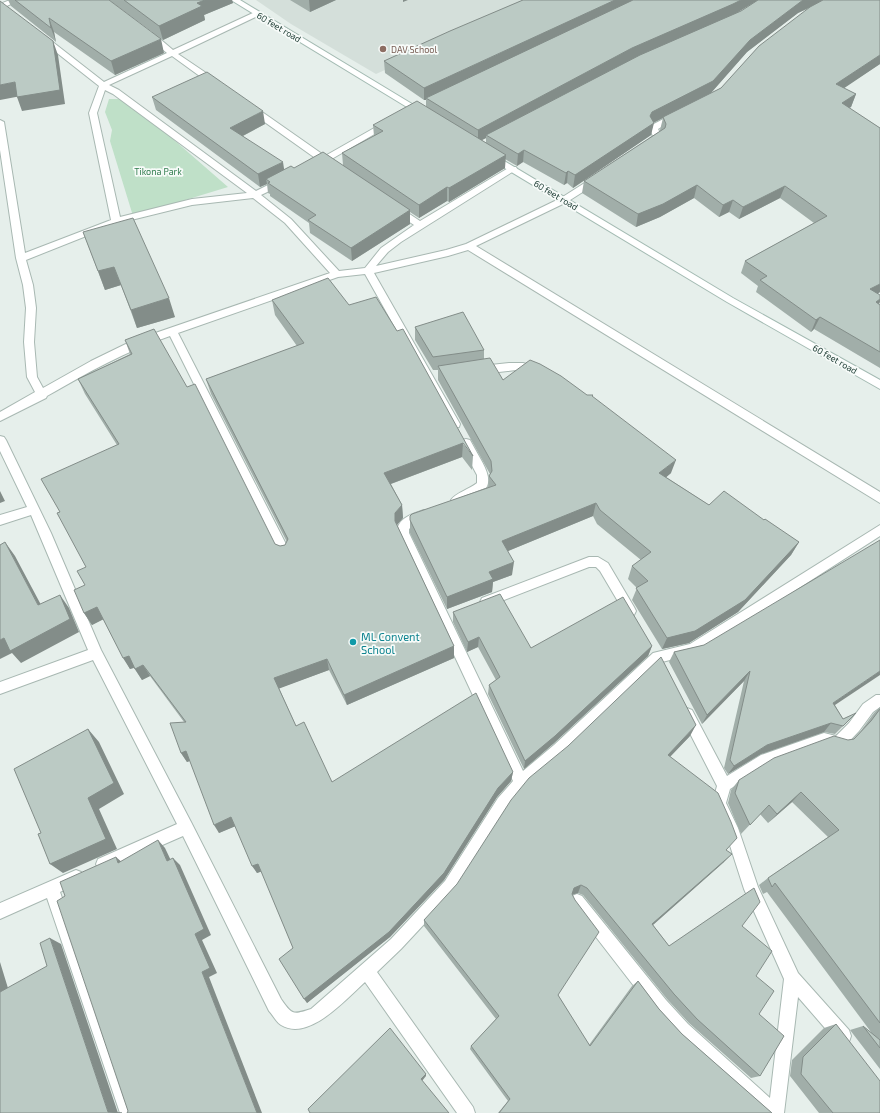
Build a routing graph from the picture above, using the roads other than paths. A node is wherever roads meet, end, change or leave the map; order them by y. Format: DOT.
graph roads {
  1 [pos="16,0"];
  2 [pos="235,0"];
  3 [pos="2,7"];
  4 [pos="258,14"];
  5 [pos="142,28"];
  6 [pos="37,34"];
  7 [pos="172,53"];
  8 [pos="103,85"];
  9 [pos="223,89"];
  10 [pos="242,102"];
  11 [pos="682,114"];
  12 [pos="429,117"];
  13 [pos="396,120"];
  14 [pos="0,122"];
  15 [pos="482,150"];
  16 [pos="640,150"];
  17 [pos="324,160"];
  18 [pos="310,167"];
  19 [pos="337,169"];
  20 [pos="513,169"];
  21 [pos="604,174"];
  22 [pos="289,177"];
  23 [pos="255,195"];
  24 [pos="564,200"];
  25 [pos="388,203"];
  26 [pos="116,222"];
  27 [pos="420,225"];
  28 [pos="469,246"];
  29 [pos="21,258"];
  30 [pos="368,271"];
  31 [pos="337,274"];
  32 [pos="172,331"];
  33 [pos="467,372"];
  34 [pos="545,375"];
  35 [pos="880,385"];
  36 [pos="42,395"];
  37 [pos="0,417"];
  38 [pos="0,440"];
  39 [pos="880,498"];
  40 [pos="32,510"];
  41 [pos="0,520"];
  42 [pos="880,530"];
  43 [pos="284,552"];
  44 [pos="473,607"];
  45 [pos="458,612"];
  46 [pos="444,618"];
  47 [pos="637,622"];
  48 [pos="96,653"];
  49 [pos="656,653"];
  50 [pos="665,670"];
  51 [pos="0,688"];
  52 [pos="880,702"];
  53 [pos="682,704"];
  54 [pos="521,782"];
  55 [pos="724,785"];
  56 [pos="186,827"];
  57 [pos="51,888"];
  58 [pos="577,901"];
  59 [pos="0,911"];
  60 [pos="366,970"];
  61 [pos="792,979"];
  62 [pos="851,1047"];
  63 [pos="128,1113"];
  64 [pos="467,1113"];
  65 [pos="775,1113"];
  1 -- 3 [label="street"];
  2 -- 4 [label="street, 60 feet road"];
  4 -- 7 [label="street"];
  4 -- 12 [label="street, 60 feet road"];
  5 -- 7 [label="street"];
  6 -- 8 [label="street"];
  7 -- 8 [label="street"];
  7 -- 9 [label="street"];
  8 -- 23 [label="street"];
  8 -- 26 [label="street"];
  10 -- 17 [label="street"];
  11 -- 16 [label="street"];
  13 -- 17 [label="street"];
  14 -- 29 [label="street"];
  15 -- 20 [label="street, 60 feet road"];
  17 -- 18 [label="street"];
  17 -- 19 [label="street"];
  20 -- 24 [label="street, 60 feet road"];
  20 -- 27 [label="street"];
  21 -- 24 [label="street"];
  22 -- 23 [label="street"];
  23 -- 26 [label="street"];
  23 -- 31 [label="street"];
  24 -- 28 [label="street"];
  24 -- 35 [label="street, 60 feet road"];
  25 -- 27 [label="street"];
  26 -- 29 [label="street"];
  27 -- 30 [label="street"];
  28 -- 30 [label="street"];
  28 -- 39 [label="street"];
  29 -- 36 [label="street"];
  30 -- 31 [label="street"];
  30 -- 46 [label="street"];
  31 -- 32 [label="street"];
  32 -- 36 [label="street"];
  32 -- 43 [label="street"];
  33 -- 34 [label="street"];
  36 -- 37 [label="street"];
  38 -- 40 [label="street"];
  40 -- 41 [label="street"];
  40 -- 48 [label="street"];
  42 -- 49 [label="street"];
  44 -- 47 [label="street"];
  45 -- 46 [label="street"];
  46 -- 54 [label="street"];
  48 -- 51 [label="street"];
  48 -- 56 [label="street"];
  49 -- 50 [label="street"];
  49 -- 54 [label="street"];
  52 -- 55 [label="street"];
  53 -- 55 [label="street"];
  54 -- 60 [label="street"];
  55 -- 61 [label="street"];
  56 -- 57 [label="street"];
  56 -- 60 [label="street"];
  57 -- 59 [label="street"];
  57 -- 63 [label="street"];
  58 -- 65 [label="street"];
  60 -- 64 [label="street"];
  61 -- 62 [label="street"];
  61 -- 65 [label="street"];
}
